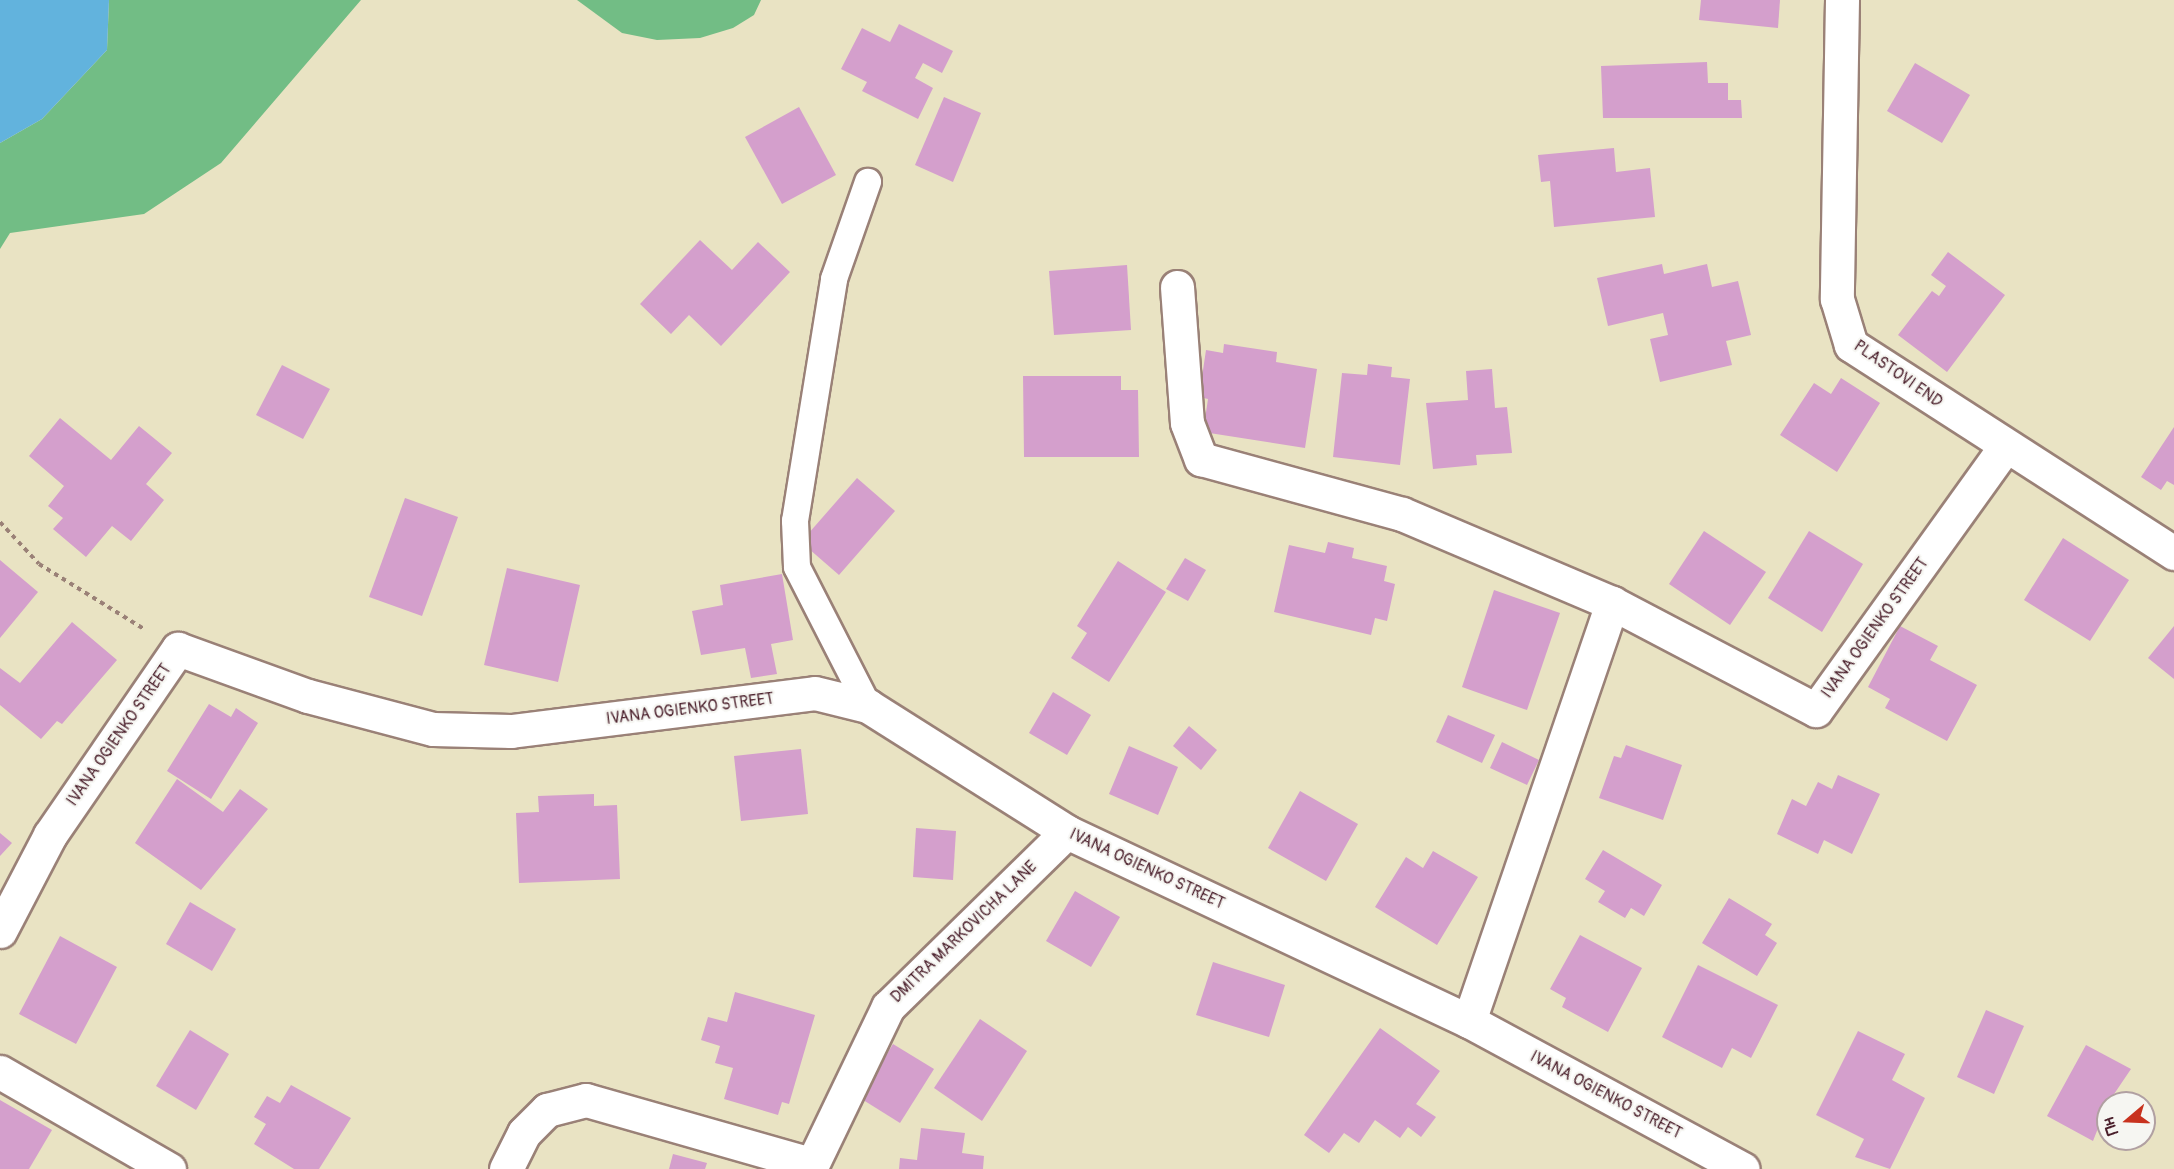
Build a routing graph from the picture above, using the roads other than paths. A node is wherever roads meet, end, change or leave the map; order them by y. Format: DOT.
graph roads {
  1 [pos="1842,0"];
  2 [pos="868,182"];
  3 [pos="1177,287"];
  4 [pos="2005,447"];
  5 [pos="2174,554"];
  6 [pos="1612,603"];
  7 [pos="868,706"];
  8 [pos="1067,832"];
  9 [pos="0,931"];
  10 [pos="1469,1021"];
  11 [pos="0,1072"];
  12 [pos="810,1167"];
  13 [pos="169,1169"];
  14 [pos="506,1169"];
  15 [pos="1743,1169"];
  1 -- 4 [label="street, PLASTOVI END"];
  2 -- 7 [label="lane"];
  3 -- 6 [label="street, IVANA OGIENKO STREET"];
  4 -- 5 [label="street, PLASTOVI END"];
  4 -- 6 [label="street, IVANA OGIENKO STREET"];
  6 -- 10 [label="street"];
  7 -- 8 [label="street, IVANA OGIENKO STREET"];
  7 -- 9 [label="street, IVANA OGIENKO STREET"];
  8 -- 10 [label="street, IVANA OGIENKO STREET"];
  8 -- 12 [label="street, DMITRA MARKOVICHA LANE"];
  10 -- 15 [label="street, IVANA OGIENKO STREET"];
  11 -- 13 [label="street"];
  12 -- 14 [label="street"];
}
